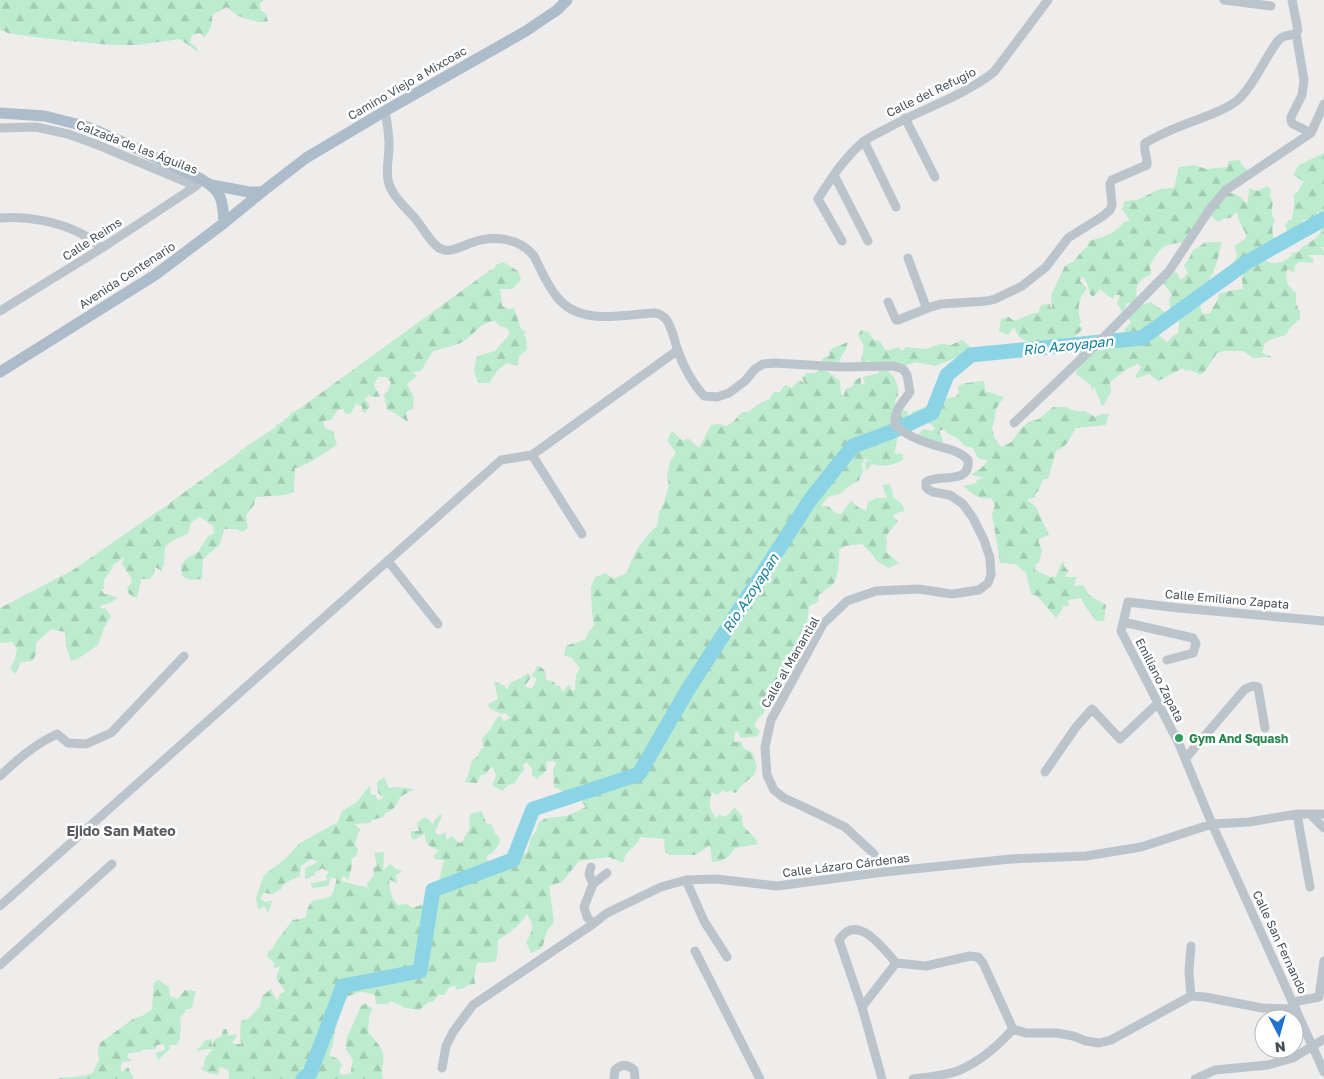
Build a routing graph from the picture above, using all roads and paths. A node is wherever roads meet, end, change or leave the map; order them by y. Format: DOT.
graph roads {
  1 [pos="567,0"];
  2 [pos="1048,0"];
  3 [pos="1224,0"];
  4 [pos="1292,0"];
  5 [pos="1271,6"];
  6 [pos="1296,33"];
  7 [pos="1324,104"];
  8 [pos="385,111"];
  9 [pos="0,112"];
  10 [pos="905,118"];
  11 [pos="0,128"];
  12 [pos="1311,133"];
  13 [pos="864,141"];
  14 [pos="834,175"];
  15 [pos="935,177"];
  16 [pos="198,183"];
  17 [pos="212,186"];
  18 [pos="262,192"];
  19 [pos="896,207"];
  20 [pos="0,218"];
  21 [pos="224,223"];
  22 [pos="842,241"];
  23 [pos="868,241"];
  24 [pos="102,248"];
  25 [pos="908,258"];
  26 [pos="888,302"];
  27 [pos="928,308"];
  28 [pos="0,311"];
  29 [pos="678,350"];
  30 [pos="0,372"];
  31 [pos="1014,423"];
  32 [pos="532,455"];
  33 [pos="582,534"];
  34 [pos="388,561"];
  35 [pos="1128,602"];
  36 [pos="1324,621"];
  37 [pos="1123,622"];
  38 [pos="438,624"];
  39 [pos="184,656"];
  40 [pos="1168,660"];
  41 [pos="1158,703"];
  42 [pos="1265,728"];
  43 [pos="1186,759"];
  44 [pos="1045,772"];
  45 [pos="0,776"];
  46 [pos="1297,814"];
  47 [pos="1324,814"];
  48 [pos="1311,815"];
  49 [pos="1212,824"];
  50 [pos="1324,828"];
  51 [pos="112,864"];
  52 [pos="591,867"];
  53 [pos="884,872"];
  54 [pos="607,873"];
  55 [pos="686,880"];
  56 [pos="593,884"];
  57 [pos="1310,887"];
  58 [pos="0,906"];
  59 [pos="593,924"];
  60 [pos="1191,946"];
  61 [pos="695,951"];
  62 [pos="727,957"];
  63 [pos="1324,961"];
  64 [pos="896,963"];
  65 [pos="0,966"];
  66 [pos="1191,996"];
  67 [pos="1295,1005"];
  68 [pos="862,1008"];
  69 [pos="1013,1029"];
  70 [pos="1324,1038"];
  71 [pos="1312,1046"];
  72 [pos="442,1068"];
  73 [pos="1324,1072"];
  74 [pos="614,1079"];
  75 [pos="636,1079"];
  76 [pos="760,1079"];
  77 [pos="882,1079"];
  78 [pos="913,1079"];
  79 [pos="1195,1079"];
  1 -- 8 [label="main road, Camino Viejo a Mixcoac"];
  2 -- 10 [label="street, Calle del Refugio"];
  3 -- 5 [label="street"];
  4 -- 6 [label="street"];
  6 -- 12 [label="street"];
  6 -- 27 [label="street"];
  7 -- 12 [label="street"];
  8 -- 18 [label="main road, Camino Viejo a Mixcoac"];
  8 -- 29 [label="street"];
  9 -- 16 [label="main road, Calzada de las Águilas"];
  10 -- 13 [label="street, Calle del Refugio"];
  10 -- 15 [label="street"];
  11 -- 16 [label="street, Calzada de las Águilas"];
  12 -- 31 [label="street"];
  13 -- 14 [label="street, Calle del Refugio"];
  13 -- 19 [label="street"];
  14 -- 22 [label="street, Calle del Refugio"];
  14 -- 23 [label="street"];
  16 -- 17 [label="main road, Calzada de las Águilas"];
  16 -- 24 [label="street, Calle Reims"];
  17 -- 18 [label="main road, Calzada de las Águilas"];
  17 -- 21 [label="main road, Calzada de las Águilas"];
  18 -- 21 [label="main road, Avenida Centenario"];
  20 -- 24 [label="street"];
  21 -- 30 [label="main road, Avenida Centenario"];
  24 -- 28 [label="street, Calle Reims"];
  25 -- 27 [label="street"];
  26 -- 27 [label="street"];
  29 -- 32 [label="street"];
  29 -- 53 [label="street, Calle al Manantial"];
  32 -- 33 [label="street"];
  32 -- 34 [label="street"];
  34 -- 38 [label="street"];
  34 -- 58 [label="street"];
  35 -- 36 [label="street, Calle Emiliano Zapata"];
  35 -- 37 [label="street, Emiliano Zapata"];
  37 -- 40 [label="street"];
  37 -- 41 [label="street, Emiliano Zapata"];
  39 -- 45 [label="street"];
  41 -- 43 [label="street, Emiliano Zapata"];
  41 -- 44 [label="street"];
  42 -- 43 [label="street"];
  43 -- 49 [label="street, Emiliano Zapata"];
  46 -- 48 [label="street, Calle Lázaro Cárdenas"];
  46 -- 49 [label="street, Calle Lázaro Cárdenas"];
  46 -- 57 [label="street"];
  47 -- 48 [label="street, Calle Lázaro Cárdenas"];
  48 -- 50 [label="street"];
  49 -- 53 [label="street, Calle Lázaro Cárdenas"];
  49 -- 67 [label="street, Calle San Fernando"];
  51 -- 65 [label="street"];
  52 -- 56 [label="street"];
  53 -- 55 [label="street, Calle Lázaro Cárdenas"];
  54 -- 56 [label="street"];
  55 -- 59 [label="street, Calle Lázaro Cárdenas"];
  55 -- 62 [label="street"];
  56 -- 59 [label="street"];
  59 -- 72 [label="street, Calle Lázaro Cárdenas"];
  60 -- 66 [label="street"];
  61 -- 76 [label="street"];
  63 -- 67 [label="street"];
  64 -- 68 [label="street"];
  64 -- 68 [label="street"];
  64 -- 69 [label="street"];
  66 -- 67 [label="street"];
  66 -- 69 [label="street"];
  67 -- 71 [label="street, Calle San Fernando"];
  68 -- 77 [label="street"];
  69 -- 78 [label="street"];
  70 -- 71 [label="street"];
  71 -- 73 [label="street, Calle San Fernando"];
  71 -- 79 [label="street"];
  74 -- 75 [label="street"];
}
